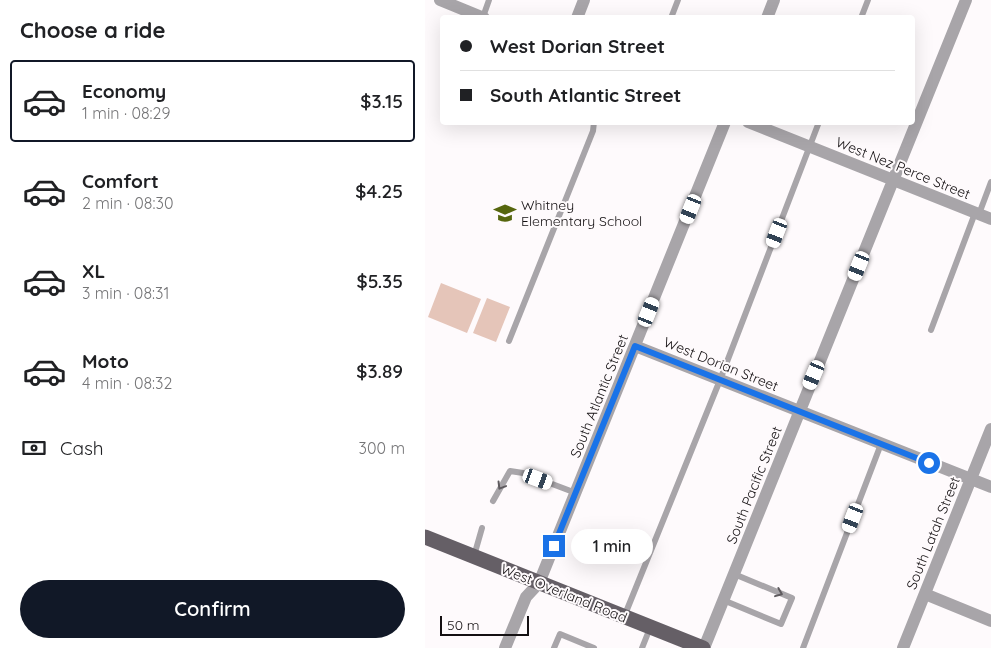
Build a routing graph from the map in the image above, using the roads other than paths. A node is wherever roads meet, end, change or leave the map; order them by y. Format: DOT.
graph roads {
  1 [pos="440,0"];
  2 [pos="489,0"];
  3 [pos="584,0"];
  4 [pos="678,0"];
  5 [pos="774,0"];
  6 [pos="868,0"];
  7 [pos="966,0"];
  8 [pos="477,15"];
  9 [pos="483,15"];
  10 [pos="578,15"];
  11 [pos="672,15"];
  12 [pos="768,15"];
  13 [pos="862,15"];
  14 [pos="594,125"];
  15 [pos="724,125"];
  16 [pos="755,125"];
  17 [pos="818,125"];
  18 [pos="810,147"];
  19 [pos="895,181"];
  20 [pos="991,182"];
  21 [pos="977,213"];
  22 [pos="991,219"];
  23 [pos="931,330"];
  24 [pos="509,341"];
  25 [pos="635,346"];
  26 [pos="720,380"];
  27 [pos="799,411"];
  28 [pos="991,429"];
  29 [pos="881,444"];
  30 [pos="971,479"];
  31 [pos="991,487"];
  32 [pos="576,493"];
  33 [pos="493,501"];
  34 [pos="482,528"];
  35 [pos="425,537"];
  36 [pos="474,557"];
  37 [pos="734,574"];
  38 [pos="539,583"];
  39 [pos="925,594"];
  40 [pos="723,600"];
  41 [pos="624,616"];
  42 [pos="991,621"];
  43 [pos="651,627"];
  44 [pos="685,645"];
  45 [pos="505,648"];
  46 [pos="554,648"];
  47 [pos="594,648"];
  48 [pos="642,648"];
  49 [pos="704,648"];
  50 [pos="803,648"];
  51 [pos="903,648"];
  1 -- 8 [label="street"];
  2 -- 9 [label="lane"];
  3 -- 10 [label="street"];
  4 -- 11 [label="lane"];
  5 -- 12 [label="street"];
  6 -- 13 [label="lane"];
  7 -- 19 [label="street, South Pacific Street"];
  14 -- 24 [label="lane"];
  15 -- 25 [label="street, South Atlantic Street"];
  16 -- 18 [label="street, West Nez Perce Street"];
  17 -- 18 [label="lane"];
  18 -- 19 [label="street, West Nez Perce Street"];
  18 -- 26 [label="lane"];
  19 -- 21 [label="street, West Nez Perce Street"];
  19 -- 27 [label="street, South Pacific Street"];
  20 -- 21 [label="lane"];
  21 -- 22 [label="street, West Nez Perce Street"];
  21 -- 23 [label="lane"];
  25 -- 26 [label="street, West Dorian Street"];
  25 -- 32 [label="street, South Atlantic Street"];
  26 -- 27 [label="street, West Dorian Street"];
  26 -- 41 [label="lane"];
  27 -- 29 [label="street, West Dorian Street"];
  27 -- 37 [label="street, South Pacific Street"];
  28 -- 30 [label="street, South Latah Street"];
  29 -- 30 [label="street, West Dorian Street"];
  29 -- 50 [label="lane"];
  30 -- 31 [label="street, West Dorian Street"];
  30 -- 39 [label="street, South Latah Street"];
  32 -- 33 [label="lane, one-way"];
  32 -- 38 [label="street, South Atlantic Street"];
  34 -- 36 [label="lane"];
  35 -- 36 [label="main road, West Overland Road"];
  36 -- 38 [label="main road, West Overland Road"];
  37 -- 40 [label="street, South Pacific Street"];
  37 -- 40 [label="lane, one-way"];
  38 -- 41 [label="main road, West Overland Road"];
  38 -- 45 [label="street, South Atlantic Street"];
  39 -- 42 [label="street"];
  39 -- 51 [label="street, South Latah Street"];
  40 -- 49 [label="street, South Pacific Street"];
  41 -- 43 [label="main road, West Overland Road"];
  43 -- 44 [label="main road, West Overland Road"];
  43 -- 48 [label="lane"];
  44 -- 49 [label="main road, West Overland Road"];
  46 -- 47 [label="lane"];
}
